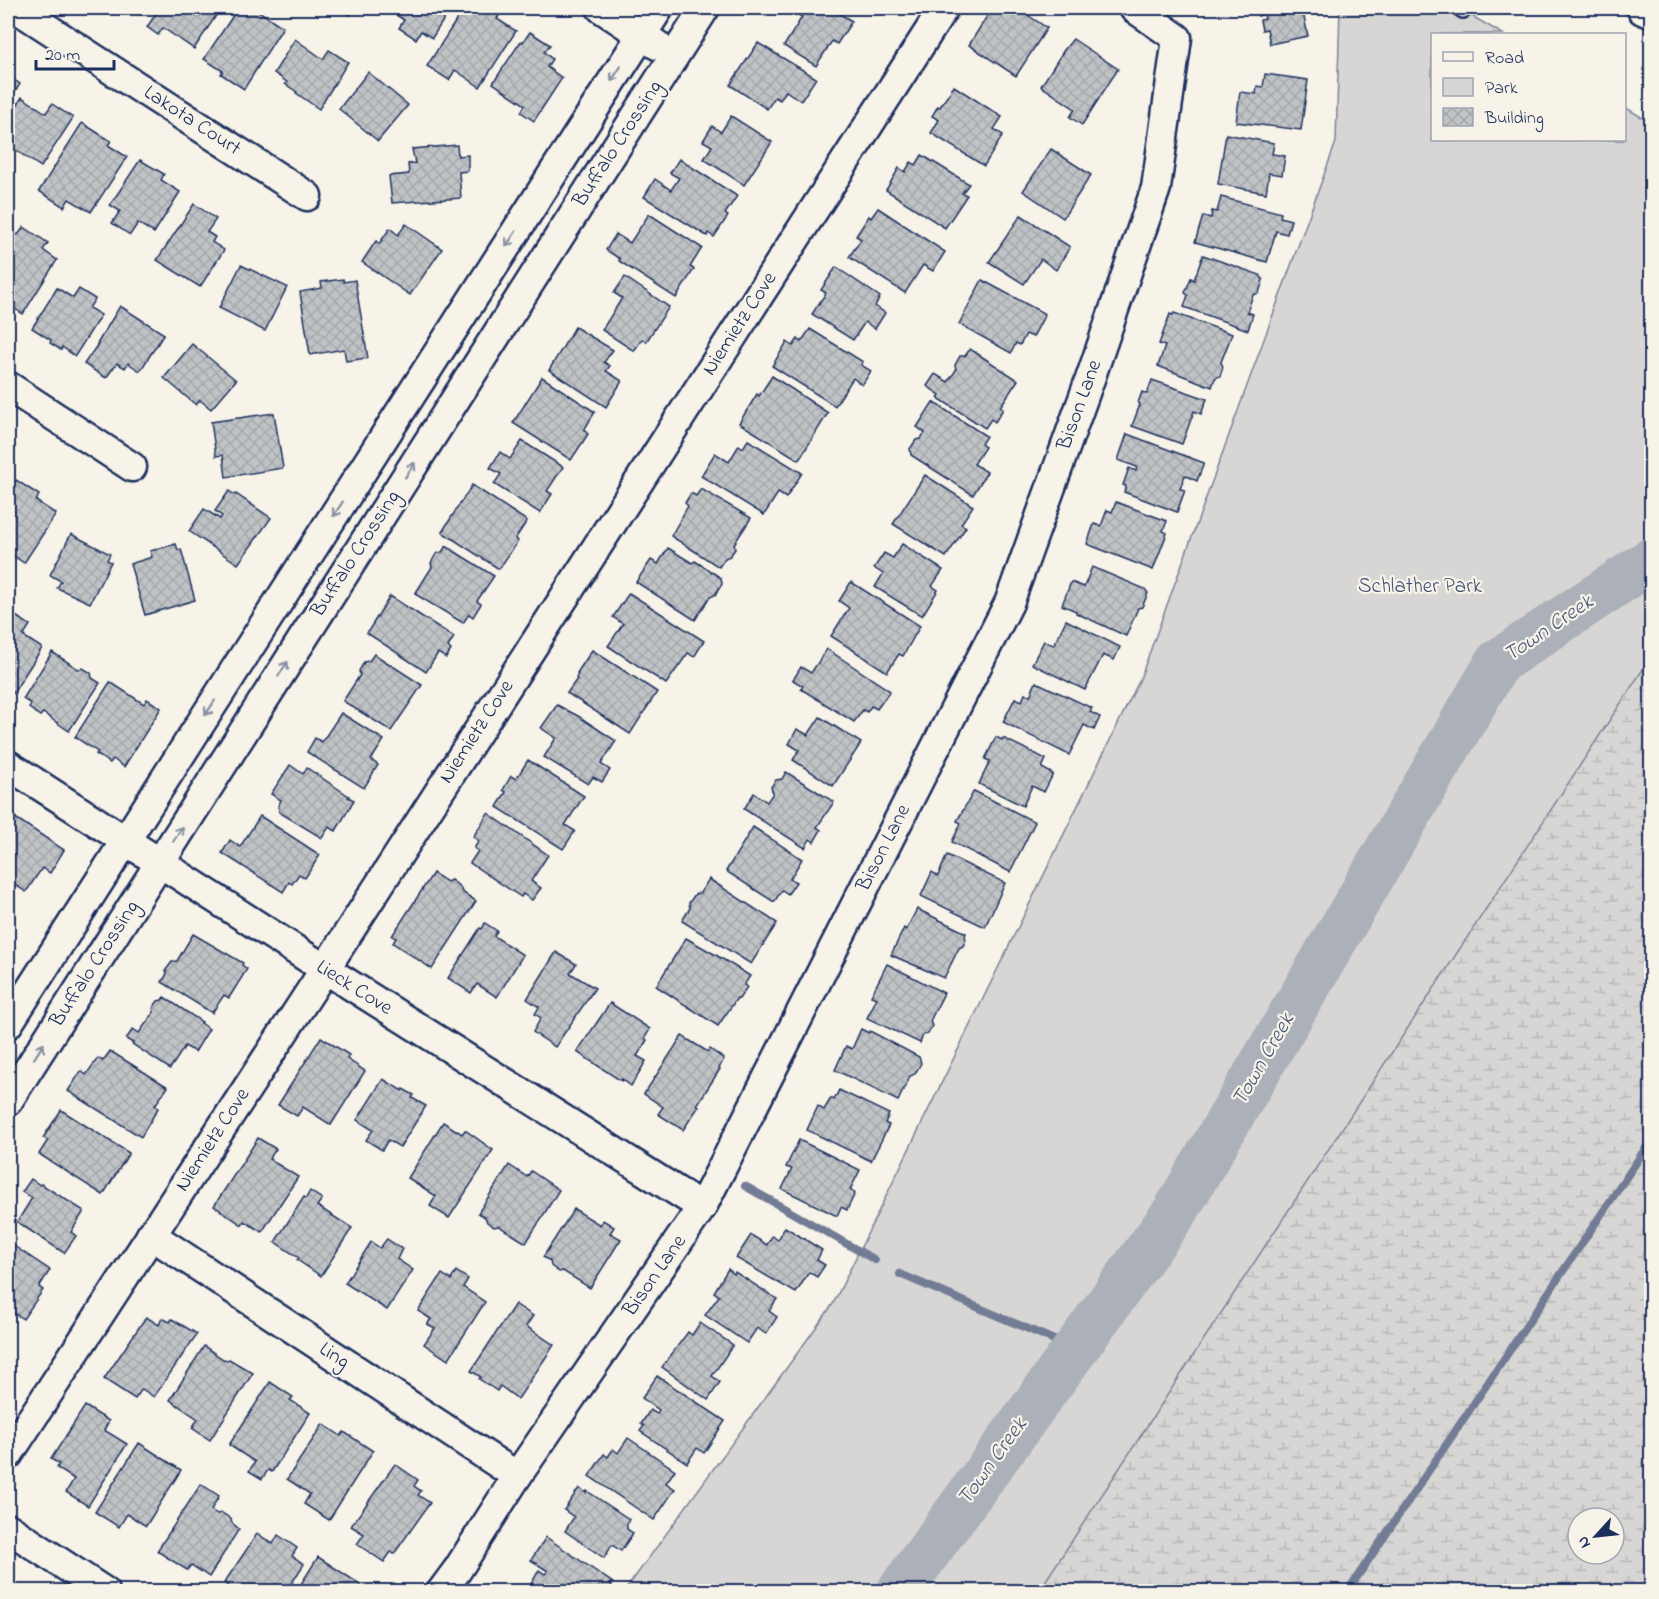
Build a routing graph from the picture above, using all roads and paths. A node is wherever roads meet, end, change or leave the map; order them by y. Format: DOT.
graph roads {
  1 [pos="16,8"];
  2 [pos="601,8"];
  3 [pos="659,8"];
  4 [pos="705,8"];
  5 [pos="944,8"];
  6 [pos="1134,8"];
  7 [pos="1644,8"];
  8 [pos="1652,11"];
  9 [pos="642,35"];
  10 [pos="674,56"];
  11 [pos="307,196"];
  12 [pos="8,386"];
  13 [pos="132,466"];
  14 [pos="8,765"];
  15 [pos="125,842"];
  16 [pos="159,863"];
  17 [pos="324,969"];
  18 [pos="8,1024"];
  19 [pos="8,1101"];
  20 [pos="702,1207"];
  21 [pos="151,1236"];
  22 [pos="8,1455"];
  23 [pos="517,1476"];
  24 [pos="8,1528"];
  25 [pos="105,1592"];
  26 [pos="441,1592"];
  1 -- 11 [label="street, Lakota Court"];
  2 -- 9 [label="street"];
  3 -- 9 [label="street, Buffalo Crossing"];
  4 -- 10 [label="street, Buffalo Crossing"];
  5 -- 17 [label="street, Niemietz Cove"];
  6 -- 20 [label="street, Bison Lane"];
  7 -- 8 [label="main road"];
  9 -- 10 [label="street"];
  9 -- 15 [label="street, Buffalo Crossing, one-way"];
  16 -- 10 [label="street, Buffalo Crossing, one-way"];
  12 -- 13 [label="street"];
  14 -- 15 [label="street, Lieck Cove"];
  15 -- 16 [label="street, Lieck Cove"];
  15 -- 18 [label="street, Buffalo Crossing"];
  16 -- 17 [label="street, Lieck Cove"];
  19 -- 16 [label="street, Buffalo Crossing, one-way"];
  17 -- 20 [label="street, Lieck Cove"];
  17 -- 21 [label="street, Niemietz Cove"];
  20 -- 23 [label="street, Bison Lane"];
  21 -- 22 [label="street, Niemietz Cove"];
  21 -- 23 [label="street, Ling"];
  23 -- 26 [label="street, Bison Lane"];
  24 -- 25 [label="street"];
}
